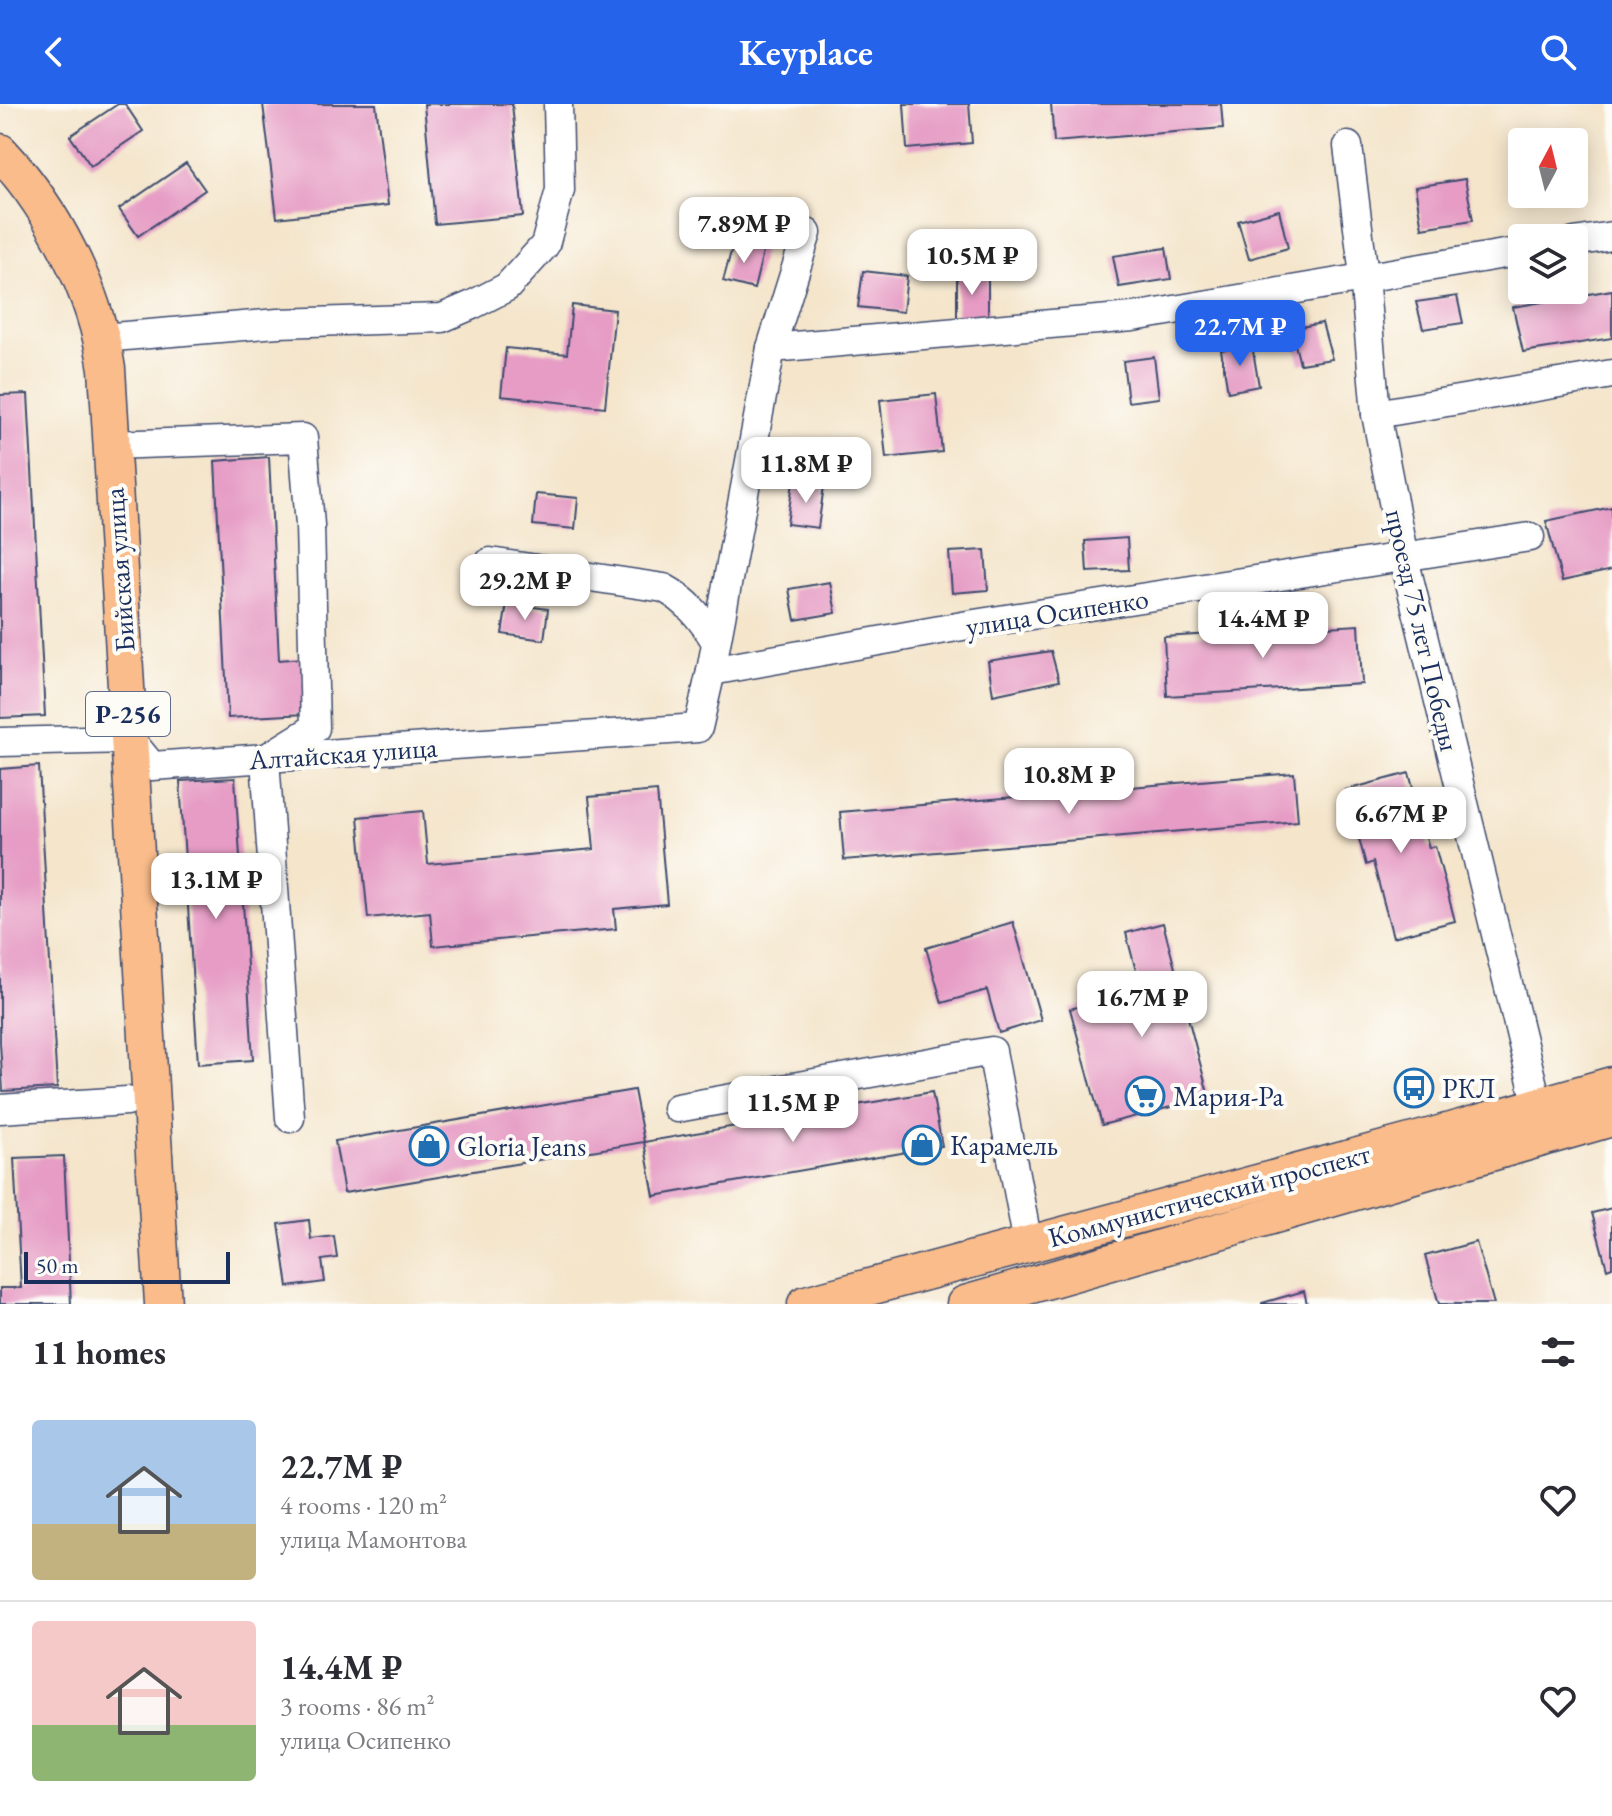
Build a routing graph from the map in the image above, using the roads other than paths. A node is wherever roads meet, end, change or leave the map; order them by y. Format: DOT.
graph roads {
  1 [pos="558,104"];
  2 [pos="1348,146"];
  3 [pos="0,152"];
  4 [pos="0,169"];
  5 [pos="807,233"];
  6 [pos="1612,236"];
  7 [pos="1588,240"];
  8 [pos="1508,253"];
  9 [pos="1364,276"];
  10 [pos="102,338"];
  11 [pos="771,348"];
  12 [pos="1612,374"];
  13 [pos="1376,414"];
  14 [pos="111,445"];
  15 [pos="1530,537"];
  16 [pos="1404,558"];
  17 [pos="490,562"];
  18 [pos="716,642"];
  19 [pos="711,671"];
  20 [pos="117,739"];
  21 [pos="0,742"];
  22 [pos="265,759"];
  23 [pos="1612,1085"];
  24 [pos="127,1101"];
  25 [pos="1538,1106"];
  26 [pos="677,1108"];
  27 [pos="0,1109"];
  28 [pos="290,1118"];
  29 [pos="1612,1118"];
  30 [pos="1028,1244"];
  31 [pos="140,1304"];
  32 [pos="163,1304"];
  33 [pos="806,1304"];
  34 [pos="965,1304"];
  1 -- 10 [label="street"];
  2 -- 9 [label="street, проезд 75 лет Победы"];
  3 -- 10 [label="main road, Бийская улица / Р-256"];
  4 -- 20 [label="main road, Бийская улица / Р-256"];
  5 -- 11 [label="street"];
  6 -- 7 [label="street"];
  8 -- 9 [label="street"];
  9 -- 11 [label="street"];
  9 -- 13 [label="street, проезд 75 лет Победы"];
  10 -- 14 [label="main road, Бийская улица / Р-256"];
  11 -- 18 [label="street"];
  12 -- 13 [label="street"];
  13 -- 16 [label="street, проезд 75 лет Победы"];
  14 -- 20 [label="main road, Бийская улица / Р-256"];
  14 -- 22 [label="street"];
  15 -- 16 [label="street, улица Осипенко"];
  16 -- 19 [label="street, улица Осипенко"];
  16 -- 25 [label="street, проезд 75 лет Победы"];
  17 -- 18 [label="street"];
  18 -- 19 [label="street"];
  19 -- 22 [label="street, Алтайская улица"];
  20 -- 21 [label="street"];
  20 -- 22 [label="street, Алтайская улица"];
  20 -- 24 [label="main road, Бийская улица / Р-256"];
  20 -- 32 [label="main road, Бийская улица / Р-256"];
  22 -- 28 [label="street"];
  23 -- 25 [label="main road, Коммунистический проспект"];
  24 -- 27 [label="street"];
  24 -- 31 [label="main road, Бийская улица / Р-256"];
  25 -- 30 [label="main road, Коммунистический проспект"];
  26 -- 30 [label="street"];
  29 -- 34 [label="main road, Коммунистический проспект"];
  30 -- 33 [label="main road, Коммунистический проспект"];
}
